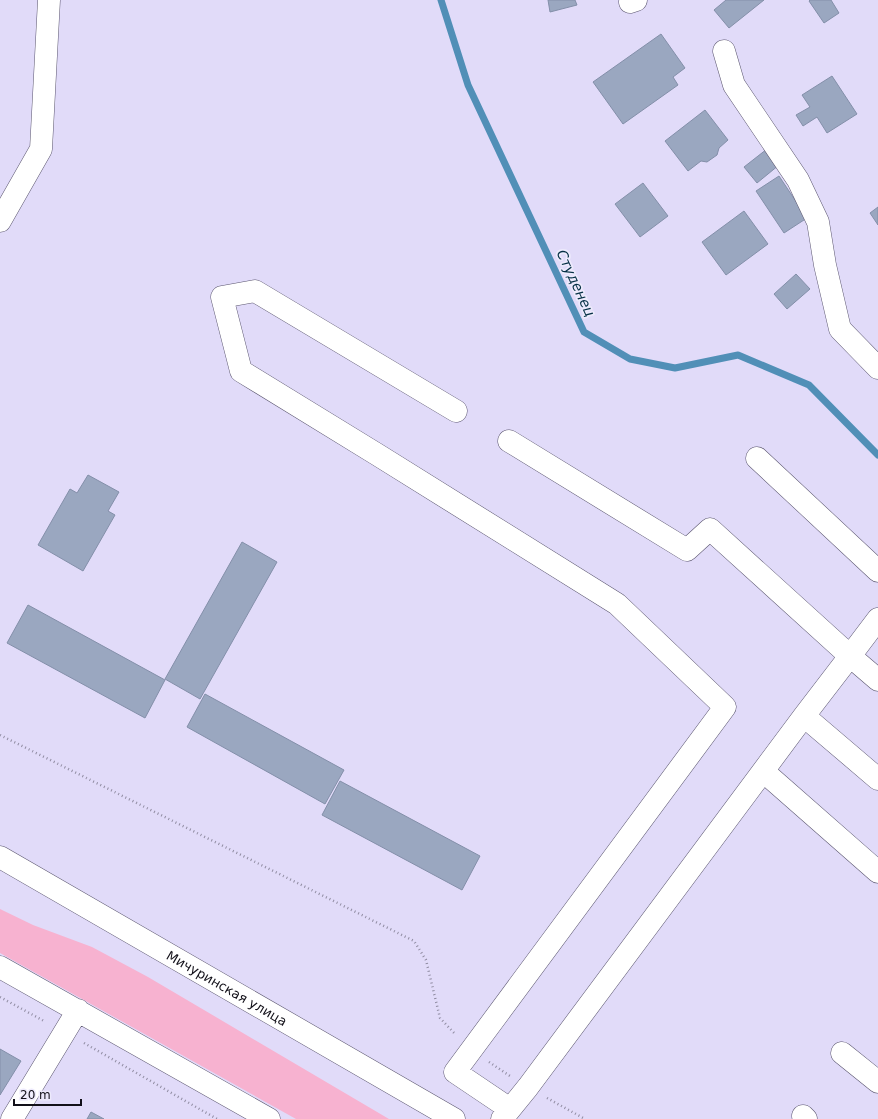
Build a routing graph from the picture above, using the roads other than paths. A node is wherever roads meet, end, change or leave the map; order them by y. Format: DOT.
graph roads {
  1 [pos="49,0"];
  2 [pos="724,51"];
  3 [pos="0,221"];
  4 [pos="878,368"];
  5 [pos="456,411"];
  6 [pos="509,441"];
  7 [pos="757,458"];
  8 [pos="878,572"];
  9 [pos="878,619"];
  10 [pos="850,656"];
  11 [pos="878,680"];
  12 [pos="804,716"];
  13 [pos="763,771"];
  14 [pos="878,779"];
  15 [pos="0,857"];
  16 [pos="878,872"];
  17 [pos="0,967"];
  18 [pos="78,1010"];
  19 [pos="842,1053"];
  20 [pos="878,1082"];
  21 [pos="506,1114"];
  22 [pos="267,1118"];
  23 [pos="12,1119"];
  24 [pos="454,1119"];
  1 -- 3 [label="street"];
  2 -- 4 [label="street"];
  5 -- 21 [label="street"];
  6 -- 10 [label="street"];
  7 -- 8 [label="street"];
  9 -- 10 [label="street"];
  10 -- 11 [label="street"];
  10 -- 12 [label="street"];
  12 -- 13 [label="street"];
  12 -- 14 [label="street"];
  13 -- 16 [label="street"];
  13 -- 21 [label="street"];
  15 -- 24 [label="street, Мичуринская улица"];
  17 -- 18 [label="street"];
  18 -- 22 [label="street"];
  18 -- 23 [label="street"];
  19 -- 20 [label="street"];
}
